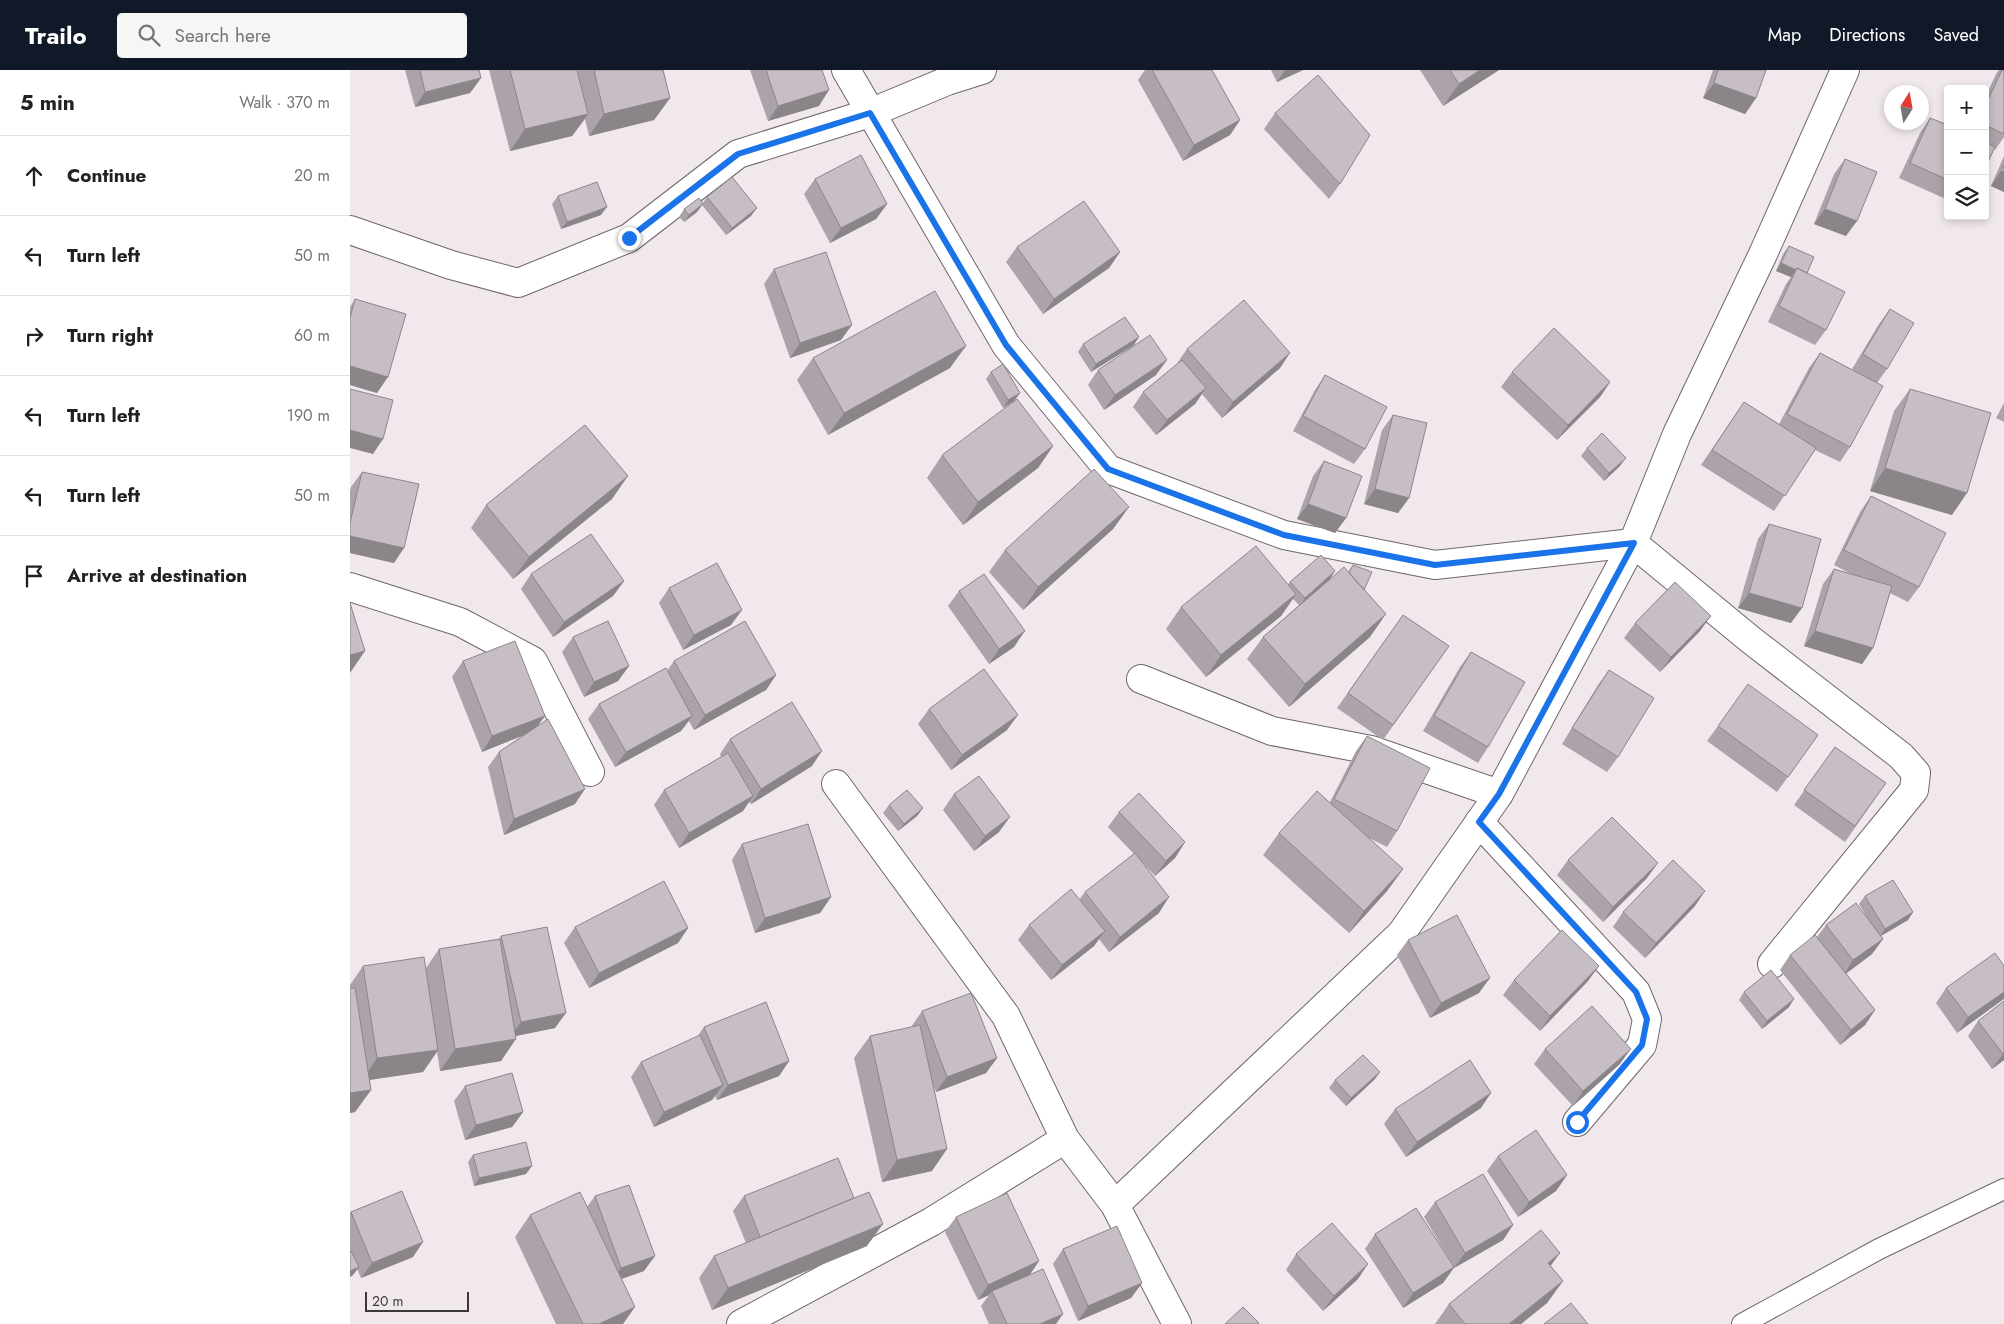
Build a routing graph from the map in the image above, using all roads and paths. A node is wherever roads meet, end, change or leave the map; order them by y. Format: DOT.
graph roads {
  1 [pos="846,70"];
  2 [pos="982,70"];
  3 [pos="1845,70"];
  4 [pos="870,113"];
  5 [pos="350,230"];
  6 [pos="1634,543"];
  7 [pos="350,586"];
  8 [pos="1141,679"];
  9 [pos="590,772"];
  10 [pos="836,784"];
  11 [pos="1499,794"];
  12 [pos="1479,822"];
  13 [pos="1772,964"];
  14 [pos="1577,1122"];
  15 [pos="1065,1139"];
  16 [pos="2004,1189"];
  17 [pos="1115,1205"];
  18 [pos="740,1324"];
  19 [pos="1177,1324"];
  20 [pos="1742,1324"];
  1 -- 4 [label="street"];
  2 -- 4 [label="street"];
  3 -- 6 [label="street"];
  4 -- 5 [label="street"];
  4 -- 6 [label="street"];
  6 -- 11 [label="street"];
  6 -- 13 [label="street"];
  7 -- 9 [label="street"];
  8 -- 11 [label="street"];
  10 -- 15 [label="street"];
  11 -- 12 [label="street"];
  12 -- 14 [label="street"];
  12 -- 17 [label="street"];
  15 -- 17 [label="street"];
  15 -- 18 [label="street"];
  16 -- 20 [label="lane"];
  17 -- 19 [label="street"];
}
